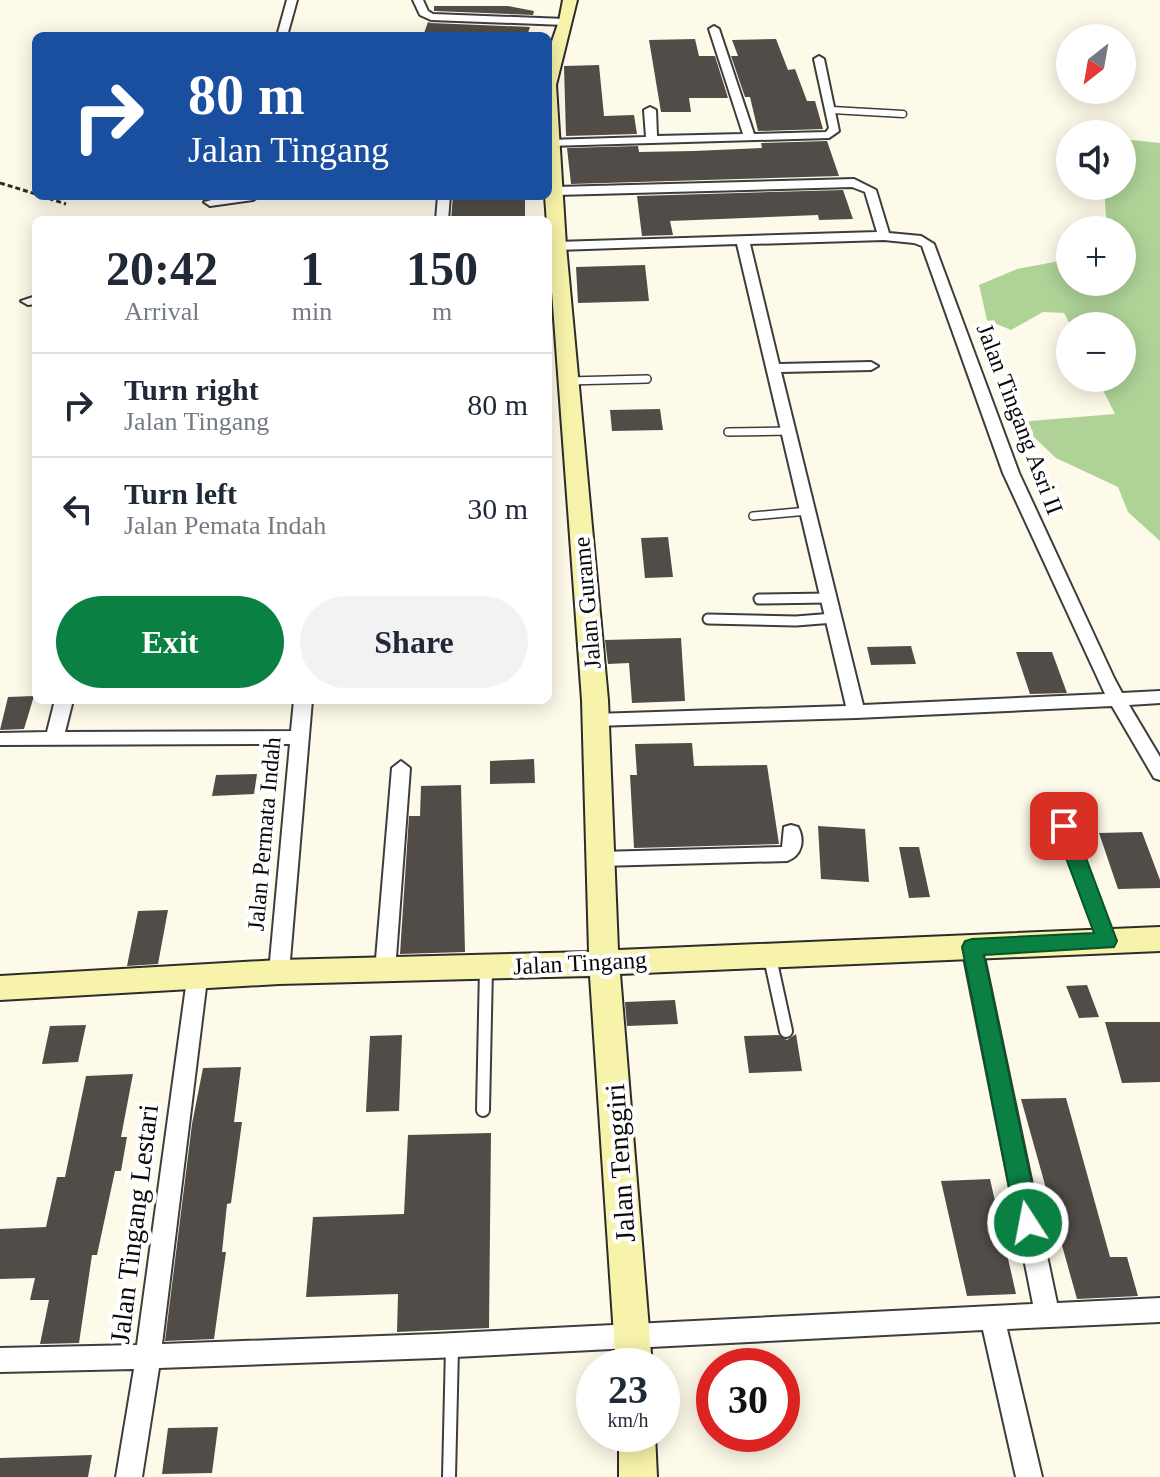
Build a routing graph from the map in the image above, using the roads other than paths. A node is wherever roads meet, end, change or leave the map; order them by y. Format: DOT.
graph roads {
  1 [pos="292,0"];
  2 [pos="418,0"];
  3 [pos="570,0"];
  4 [pos="565,22"];
  5 [pos="714,29"];
  6 [pos="283,32"];
  7 [pos="552,55"];
  8 [pos="819,59"];
  9 [pos="650,110"];
  10 [pos="832,110"];
  11 [pos="903,114"];
  12 [pos="750,139"];
  13 [pos="652,141"];
  14 [pos="552,143"];
  15 [pos="552,159"];
  16 [pos="556,191"];
  17 [pos="224,200"];
  18 [pos="210,202"];
  19 [pos="884,236"];
  20 [pos="743,241"];
  21 [pos="552,246"];
  22 [pos="871,366"];
  23 [pos="774,368"];
  24 [pos="647,379"];
  25 [pos="568,381"];
  26 [pos="789,431"];
  27 [pos="728,432"];
  28 [pos="808,511"];
  29 [pos="753,516"];
  30 [pos="829,598"];
  31 [pos="759,599"];
  32 [pos="834,618"];
  33 [pos="708,619"];
  34 [pos="1160,697"];
  35 [pos="1117,698"];
  36 [pos="63,704"];
  37 [pos="302,704"];
  38 [pos="856,712"];
  39 [pos="594,720"];
  40 [pos="298,737"];
  41 [pos="54,738"];
  42 [pos="0,739"];
  43 [pos="401,768"];
  44 [pos="1160,773"];
  45 [pos="1064,826"];
  46 [pos="791,832"];
  47 [pos="600,859"];
  48 [pos="1160,939"];
  49 [pos="1107,941"];
  50 [pos="972,947"];
  51 [pos="769,954"];
  52 [pos="604,961"];
  53 [pos="486,968"];
  54 [pos="385,971"];
  55 [pos="279,972"];
  56 [pos="197,979"];
  57 [pos="0,988"];
  58 [pos="786,1031"];
  59 [pos="483,1110"];
  60 [pos="1160,1310"];
  61 [pos="1047,1315"];
  62 [pos="993,1319"];
  63 [pos="452,1347"];
  64 [pos="633,1348"];
  65 [pos="656,1348"];
  66 [pos="576,1349"];
  67 [pos="148,1357"];
  68 [pos="0,1360"];
  69 [pos="637,1452"];
  70 [pos="129,1477"];
  71 [pos="449,1477"];
  72 [pos="638,1477"];
  73 [pos="1029,1477"];
  1 -- 6 [label="street"];
  2 -- 4 [label="street"];
  3 -- 4 [label="street, Jalan Gurame"];
  4 -- 7 [label="street, Jalan Gurame"];
  5 -- 12 [label="street"];
  8 -- 10 [label="street"];
  9 -- 13 [label="street"];
  10 -- 11 [label="lane"];
  10 -- 12 [label="street"];
  12 -- 13 [label="street"];
  13 -- 14 [label="street"];
  15 -- 16 [label="street, Jalan Gurame"];
  16 -- 19 [label="street"];
  16 -- 21 [label="street, Jalan Gurame"];
  17 -- 18 [label="street"];
  19 -- 20 [label="street, Jalan Tingang Asri II"];
  19 -- 35 [label="street, Jalan Tingang Asri II"];
  20 -- 21 [label="street, Jalan Tingang Asri II"];
  20 -- 23 [label="street"];
  21 -- 25 [label="street, Jalan Gurame"];
  22 -- 23 [label="street"];
  23 -- 26 [label="street"];
  24 -- 25 [label="lane"];
  25 -- 39 [label="street, Jalan Gurame"];
  26 -- 27 [label="lane"];
  26 -- 28 [label="street"];
  28 -- 29 [label="lane"];
  28 -- 30 [label="street"];
  30 -- 31 [label="lane"];
  30 -- 32 [label="street"];
  32 -- 33 [label="lane"];
  32 -- 38 [label="street"];
  34 -- 35 [label="street"];
  35 -- 38 [label="street"];
  35 -- 44 [label="street, Jalan Tingang Asri II"];
  36 -- 41 [label="street"];
  37 -- 40 [label="street, Jalan Permata Indah"];
  38 -- 39 [label="street"];
  39 -- 47 [label="street, Jalan Gurame"];
  40 -- 41 [label="street"];
  40 -- 55 [label="street, Jalan Permata Indah"];
  41 -- 42 [label="street"];
  43 -- 54 [label="street"];
  45 -- 49 [label="lane"];
  46 -- 47 [label="street"];
  47 -- 52 [label="street, Jalan Gurame"];
  48 -- 49 [label="street, Jalan Tingang"];
  49 -- 50 [label="street, Jalan Tingang"];
  50 -- 51 [label="street, Jalan Tingang"];
  50 -- 61 [label="street"];
  51 -- 52 [label="street, Jalan Tingang"];
  51 -- 58 [label="lane"];
  52 -- 53 [label="street, Jalan Tingang"];
  52 -- 64 [label="street, Jalan Tenggiri"];
  53 -- 54 [label="street, Jalan Tingang"];
  53 -- 59 [label="lane"];
  54 -- 55 [label="street, Jalan Tingang"];
  55 -- 56 [label="street, Jalan Tingang"];
  56 -- 57 [label="street, Jalan Tingang"];
  56 -- 67 [label="street, Jalan Tingang Lestari"];
  60 -- 61 [label="street"];
  61 -- 62 [label="street"];
  62 -- 65 [label="street"];
  62 -- 73 [label="street"];
  63 -- 66 [label="street"];
  63 -- 67 [label="street"];
  63 -- 71 [label="lane"];
  67 -- 68 [label="street"];
  67 -- 70 [label="street, Jalan Tingang Lestari"];
  69 -- 72 [label="street"];
}
